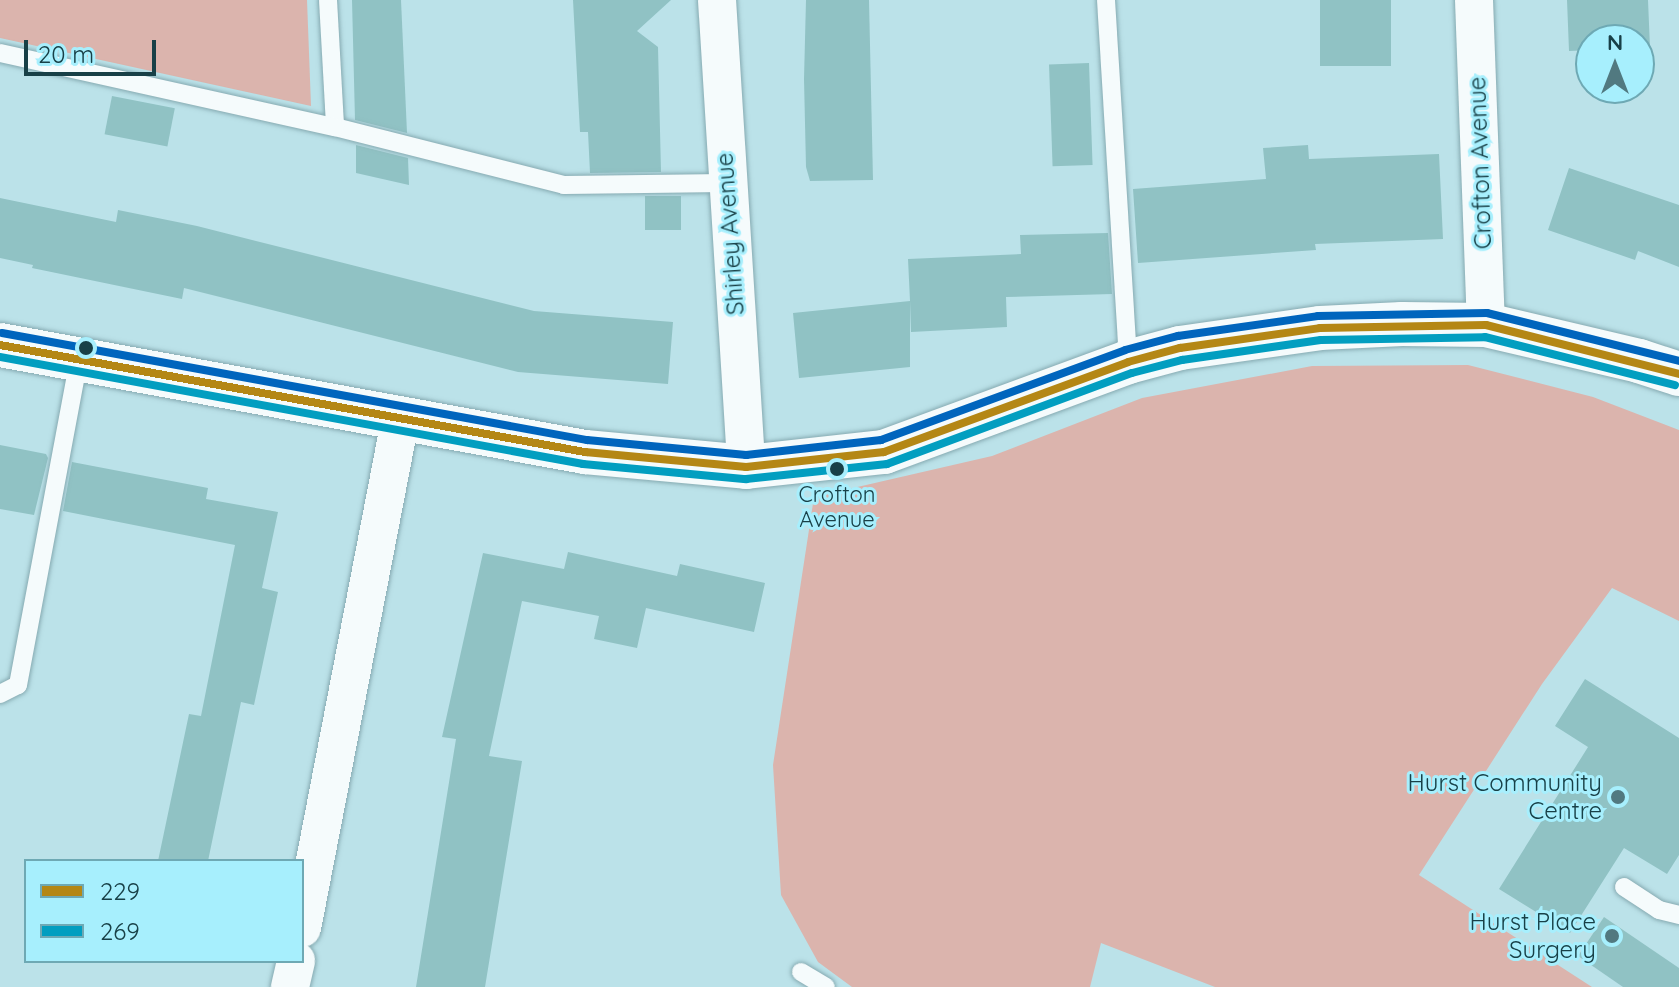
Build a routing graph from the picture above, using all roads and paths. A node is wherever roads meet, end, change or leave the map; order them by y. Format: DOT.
graph roads {
  1 [pos="328,0"];
  2 [pos="717,0"];
  3 [pos="1106,0"];
  4 [pos="1474,0"];
  5 [pos="0,53"];
  6 [pos="335,127"];
  7 [pos="726,183"];
  8 [pos="1486,325"];
  9 [pos="0,345"];
  10 [pos="79,358"];
  11 [pos="1128,362"];
  12 [pos="1679,374"];
  13 [pos="400,421"];
  14 [pos="746,467"];
  15 [pos="0,694"];
  16 [pos="1624,887"];
  17 [pos="1679,915"];
  18 [pos="304,918"];
  19 [pos="296,963"];
  20 [pos="801,972"];
  21 [pos="290,987"];
  22 [pos="826,987"];
  1 -- 6 [label="lane"];
  2 -- 7 [label="street, Shirley Avenue"];
  3 -- 11 [label="lane"];
  4 -- 8 [label="street, Crofton Avenue"];
  5 -- 6 [label="lane"];
  6 -- 7 [label="lane"];
  7 -- 14 [label="street, Shirley Avenue"];
  8 -- 11 [label="main road"];
  8 -- 12 [label="main road"];
  9 -- 10 [label="main road"];
  10 -- 13 [label="main road"];
  10 -- 15 [label="lane"];
  11 -- 14 [label="main road"];
  13 -- 14 [label="main road"];
  13 -- 18 [label="street"];
  16 -- 17 [label="lane"];
  19 -- 21 [label="street"];
  20 -- 22 [label="lane"];
}
